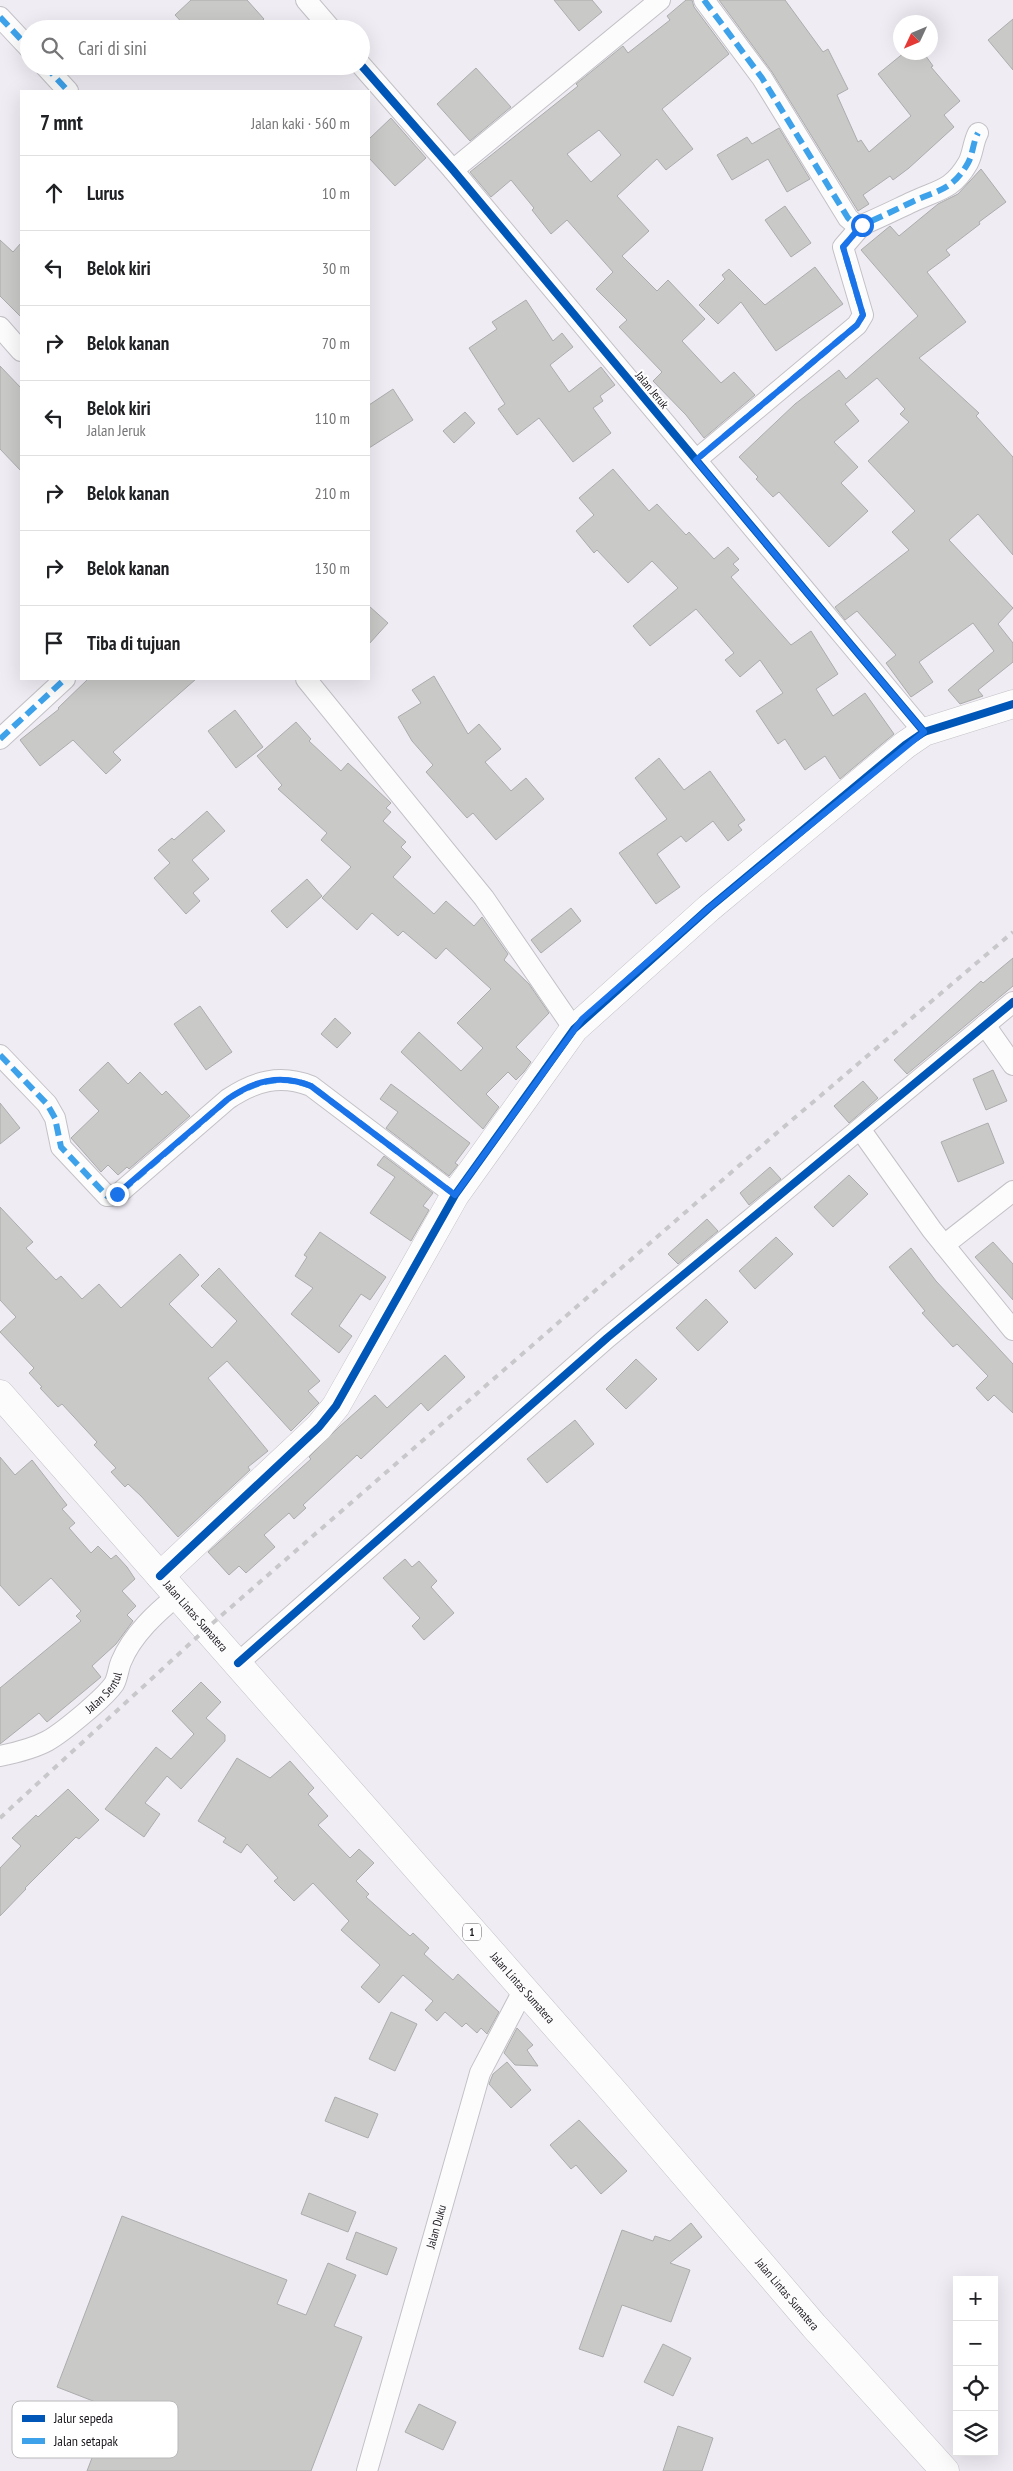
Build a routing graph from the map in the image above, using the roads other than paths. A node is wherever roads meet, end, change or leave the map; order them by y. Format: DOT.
graph roads {
  1 [pos="306,0"];
  2 [pos="660,0"];
  3 [pos="704,0"];
  4 [pos="0,17"];
  5 [pos="323,20"];
  6 [pos="20,38"];
  7 [pos="53,75"];
  8 [pos="366,75"];
  9 [pos="372,87"];
  10 [pos="67,90"];
  11 [pos="978,133"];
  12 [pos="453,170"];
  13 [pos="862,225"];
  14 [pos="0,327"];
  15 [pos="20,350"];
  16 [pos="696,460"];
  17 [pos="64,680"];
  18 [pos="307,680"];
  19 [pos="1013,704"];
  20 [pos="924,732"];
  21 [pos="0,739"];
  22 [pos="1013,1002"];
  23 [pos="985,1026"];
  24 [pos="574,1029"];
  25 [pos="0,1054"];
  26 [pos="1013,1065"];
  27 [pos="860,1129"];
  28 [pos="1013,1191"];
  29 [pos="455,1195"];
  30 [pos="944,1245"];
  31 [pos="1013,1330"];
  32 [pos="0,1394"];
  33 [pos="169,1585"];
  34 [pos="238,1664"];
  35 [pos="0,1756"];
  36 [pos="523,1991"];
  37 [pos="367,2471"];
  38 [pos="945,2471"];
  1 -- 5 [label="street"];
  2 -- 12 [label="street"];
  3 -- 13 [label="street"];
  4 -- 6 [label="street"];
  7 -- 10 [label="street"];
  8 -- 9 [label="street, Jalan Jeruk"];
  9 -- 12 [label="street, Jalan Jeruk"];
  11 -- 13 [label="street"];
  12 -- 16 [label="street, Jalan Jeruk"];
  13 -- 16 [label="street"];
  14 -- 15 [label="street"];
  16 -- 20 [label="street, Jalan Jeruk"];
  17 -- 21 [label="street"];
  18 -- 24 [label="street"];
  19 -- 20 [label="main road"];
  20 -- 24 [label="main road"];
  22 -- 23 [label="street"];
  23 -- 26 [label="street"];
  23 -- 27 [label="street"];
  24 -- 29 [label="main road"];
  25 -- 29 [label="street"];
  27 -- 30 [label="street"];
  27 -- 34 [label="street"];
  28 -- 30 [label="street"];
  29 -- 33 [label="main road"];
  30 -- 31 [label="street"];
  32 -- 33 [label="main road, Jalan Lintas Sumatera / 1"];
  33 -- 34 [label="main road, Jalan Lintas Sumatera / 1"];
  33 -- 35 [label="street, Jalan Sentul"];
  34 -- 36 [label="main road, Jalan Lintas Sumatera / 1"];
  36 -- 37 [label="street, Jalan Duku"];
  36 -- 38 [label="main road, Jalan Lintas Sumatera / 1"];
}
